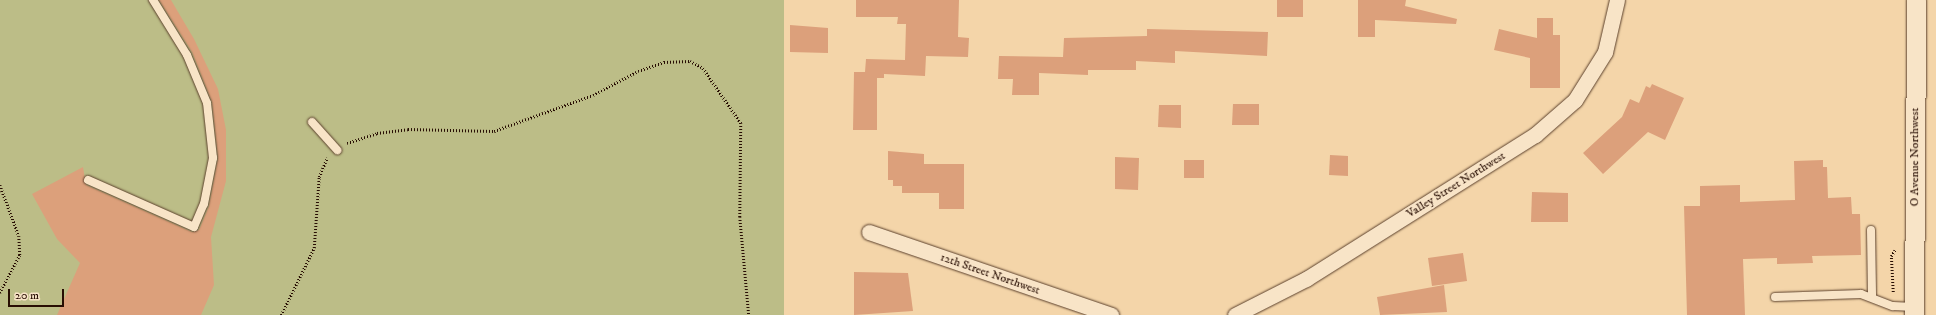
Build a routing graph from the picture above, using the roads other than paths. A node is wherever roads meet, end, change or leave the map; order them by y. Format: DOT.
graph roads {
  1 [pos="153,0"];
  2 [pos="1617,0"];
  3 [pos="1916,0"];
  4 [pos="312,122"];
  5 [pos="337,150"];
  6 [pos="88,180"];
  7 [pos="1871,230"];
  8 [pos="869,232"];
  9 [pos="1872,296"];
  10 [pos="1775,297"];
  11 [pos="1914,311"];
  12 [pos="1111,315"];
  13 [pos="1235,315"];
  1 -- 6 [label="lane"];
  2 -- 13 [label="street, Valley Street Northwest"];
  3 -- 11 [label="street, O Avenue Northwest"];
  4 -- 5 [label="lane"];
  7 -- 9 [label="lane"];
  8 -- 12 [label="street, 12th Street Northwest"];
  9 -- 10 [label="lane"];
  9 -- 11 [label="lane"];
}
